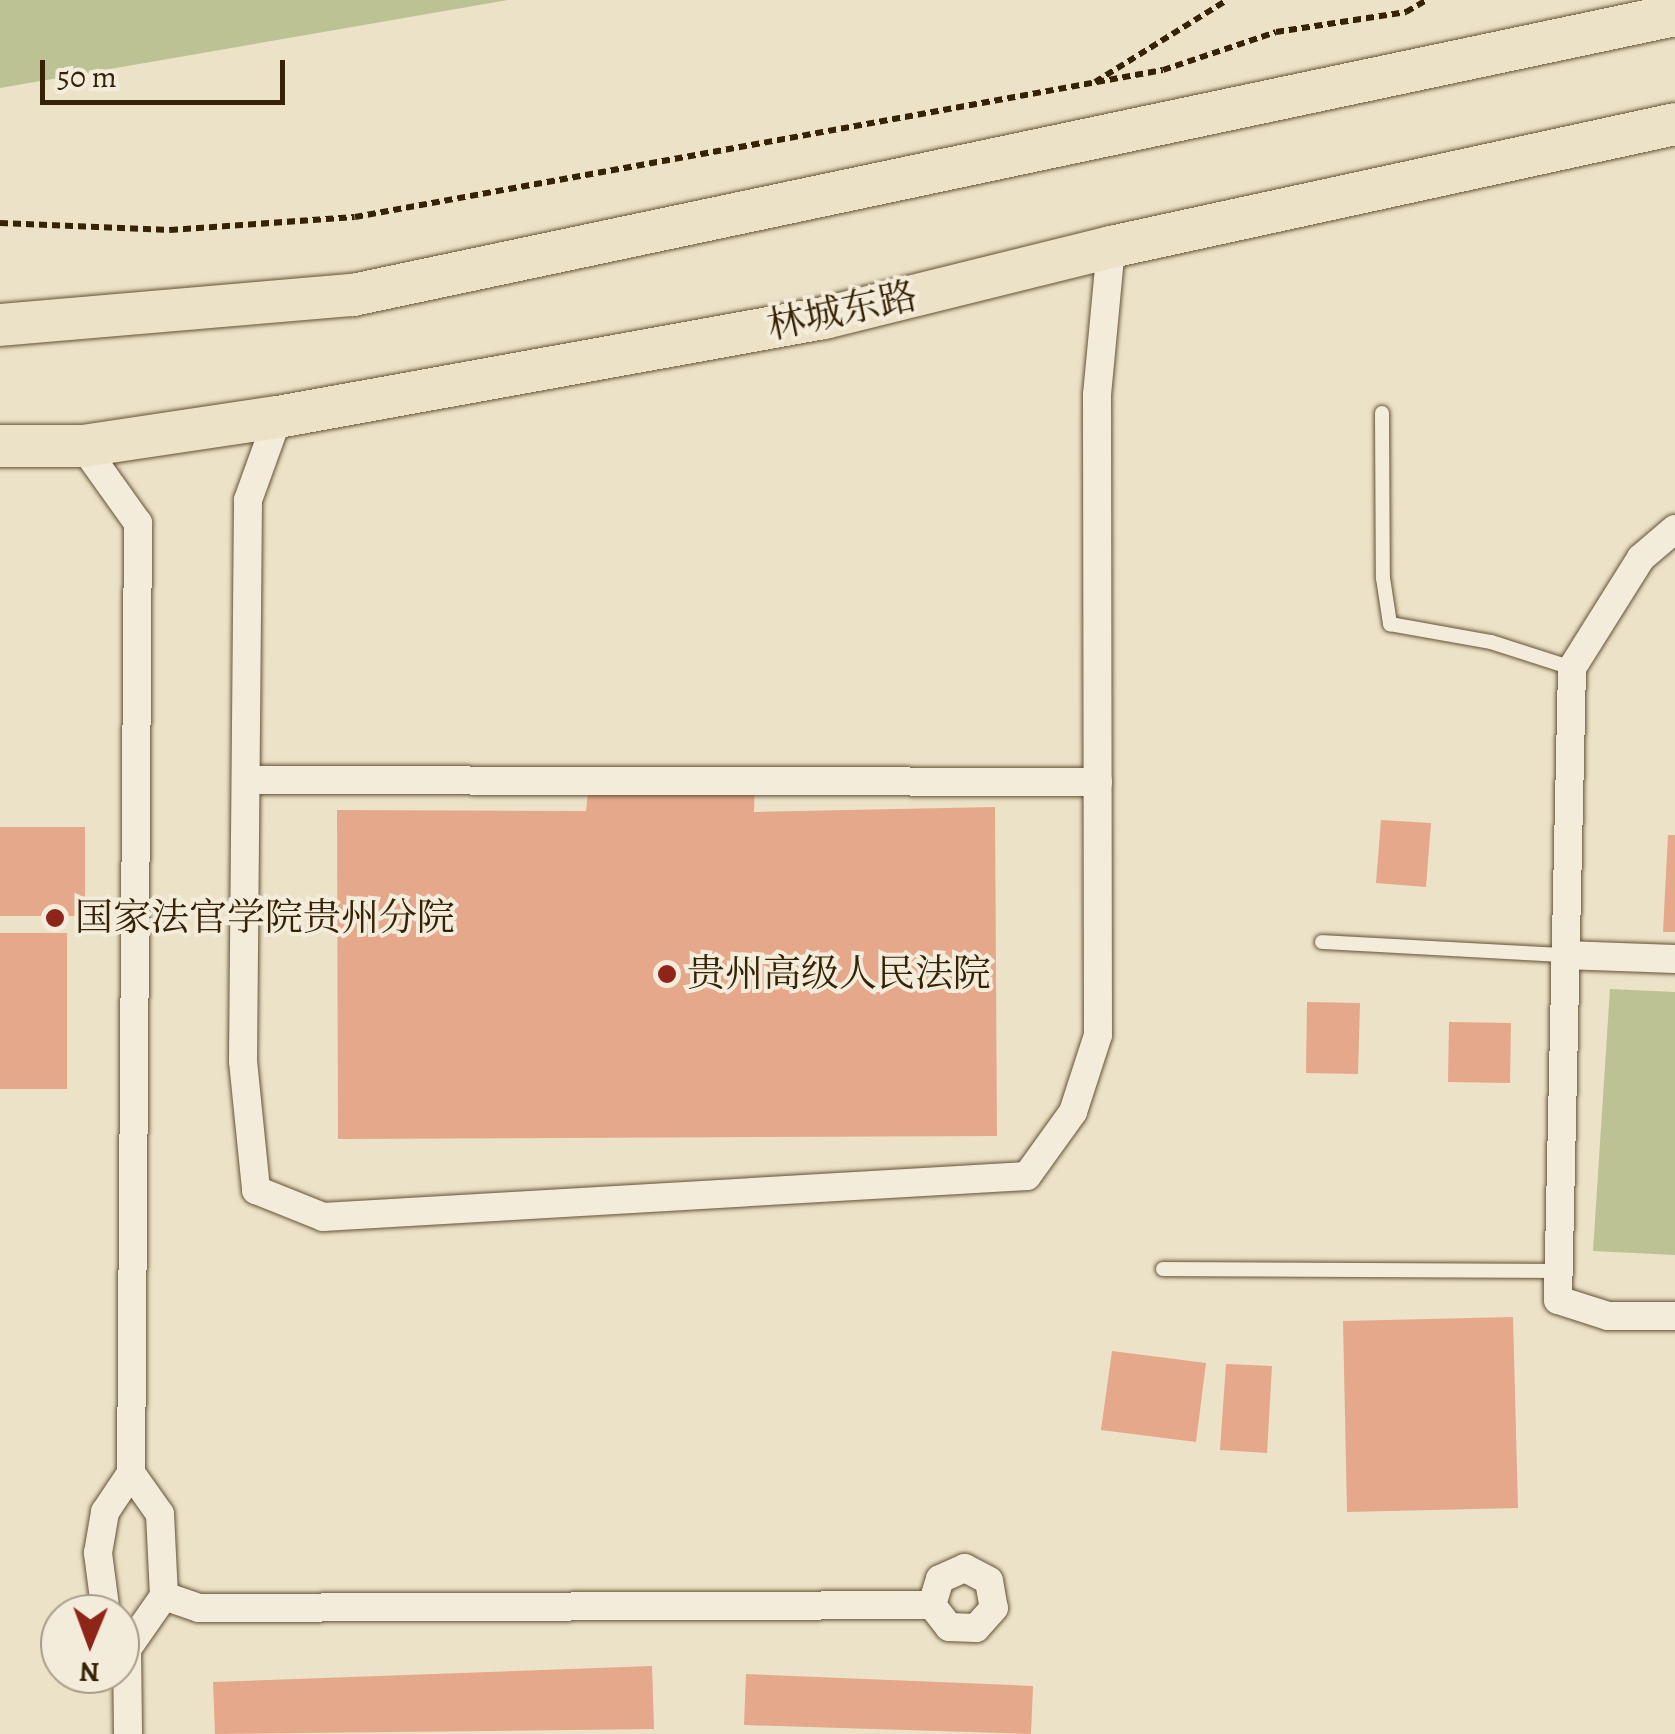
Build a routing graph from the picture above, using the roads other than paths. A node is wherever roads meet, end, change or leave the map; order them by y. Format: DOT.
graph roads {
  1 [pos="1675,14"];
  2 [pos="1675,124"];
  3 [pos="1111,247"];
  4 [pos="0,325"];
  5 [pos="1382,413"];
  6 [pos="278,417"];
  7 [pos="0,446"];
  8 [pos="83,446"];
  9 [pos="1675,529"];
  10 [pos="1572,668"];
  11 [pos="246,780"];
  12 [pos="1098,782"];
  13 [pos="1322,942"];
  14 [pos="1564,954"];
  15 [pos="1675,959"];
  16 [pos="1164,1269"];
  17 [pos="1559,1271"];
  18 [pos="1675,1316"];
  19 [pos="131,1473"];
  20 [pos="103,1594"];
  21 [pos="164,1596"];
  22 [pos="932,1606"];
  23 [pos="140,1624"];
  24 [pos="126,1694"];
  25 [pos="128,1734"];
  1 -- 4 [label="main road"];
  2 -- 3 [label="main road, 林城东路"];
  3 -- 6 [label="main road, 林城东路"];
  3 -- 12 [label="street"];
  5 -- 10 [label="lane"];
  6 -- 8 [label="main road, 林城东路"];
  6 -- 11 [label="street"];
  7 -- 8 [label="main road, 林城东路"];
  8 -- 19 [label="street"];
  9 -- 10 [label="street"];
  10 -- 14 [label="street"];
  11 -- 12 [label="street"];
  11 -- 12 [label="street"];
  13 -- 14 [label="lane"];
  14 -- 15 [label="street"];
  14 -- 17 [label="street"];
  16 -- 17 [label="lane"];
  17 -- 18 [label="street"];
  19 -- 20 [label="street"];
  19 -- 21 [label="street"];
  21 -- 22 [label="street"];
  21 -- 23 [label="street"];
  24 -- 25 [label="street"];
}
